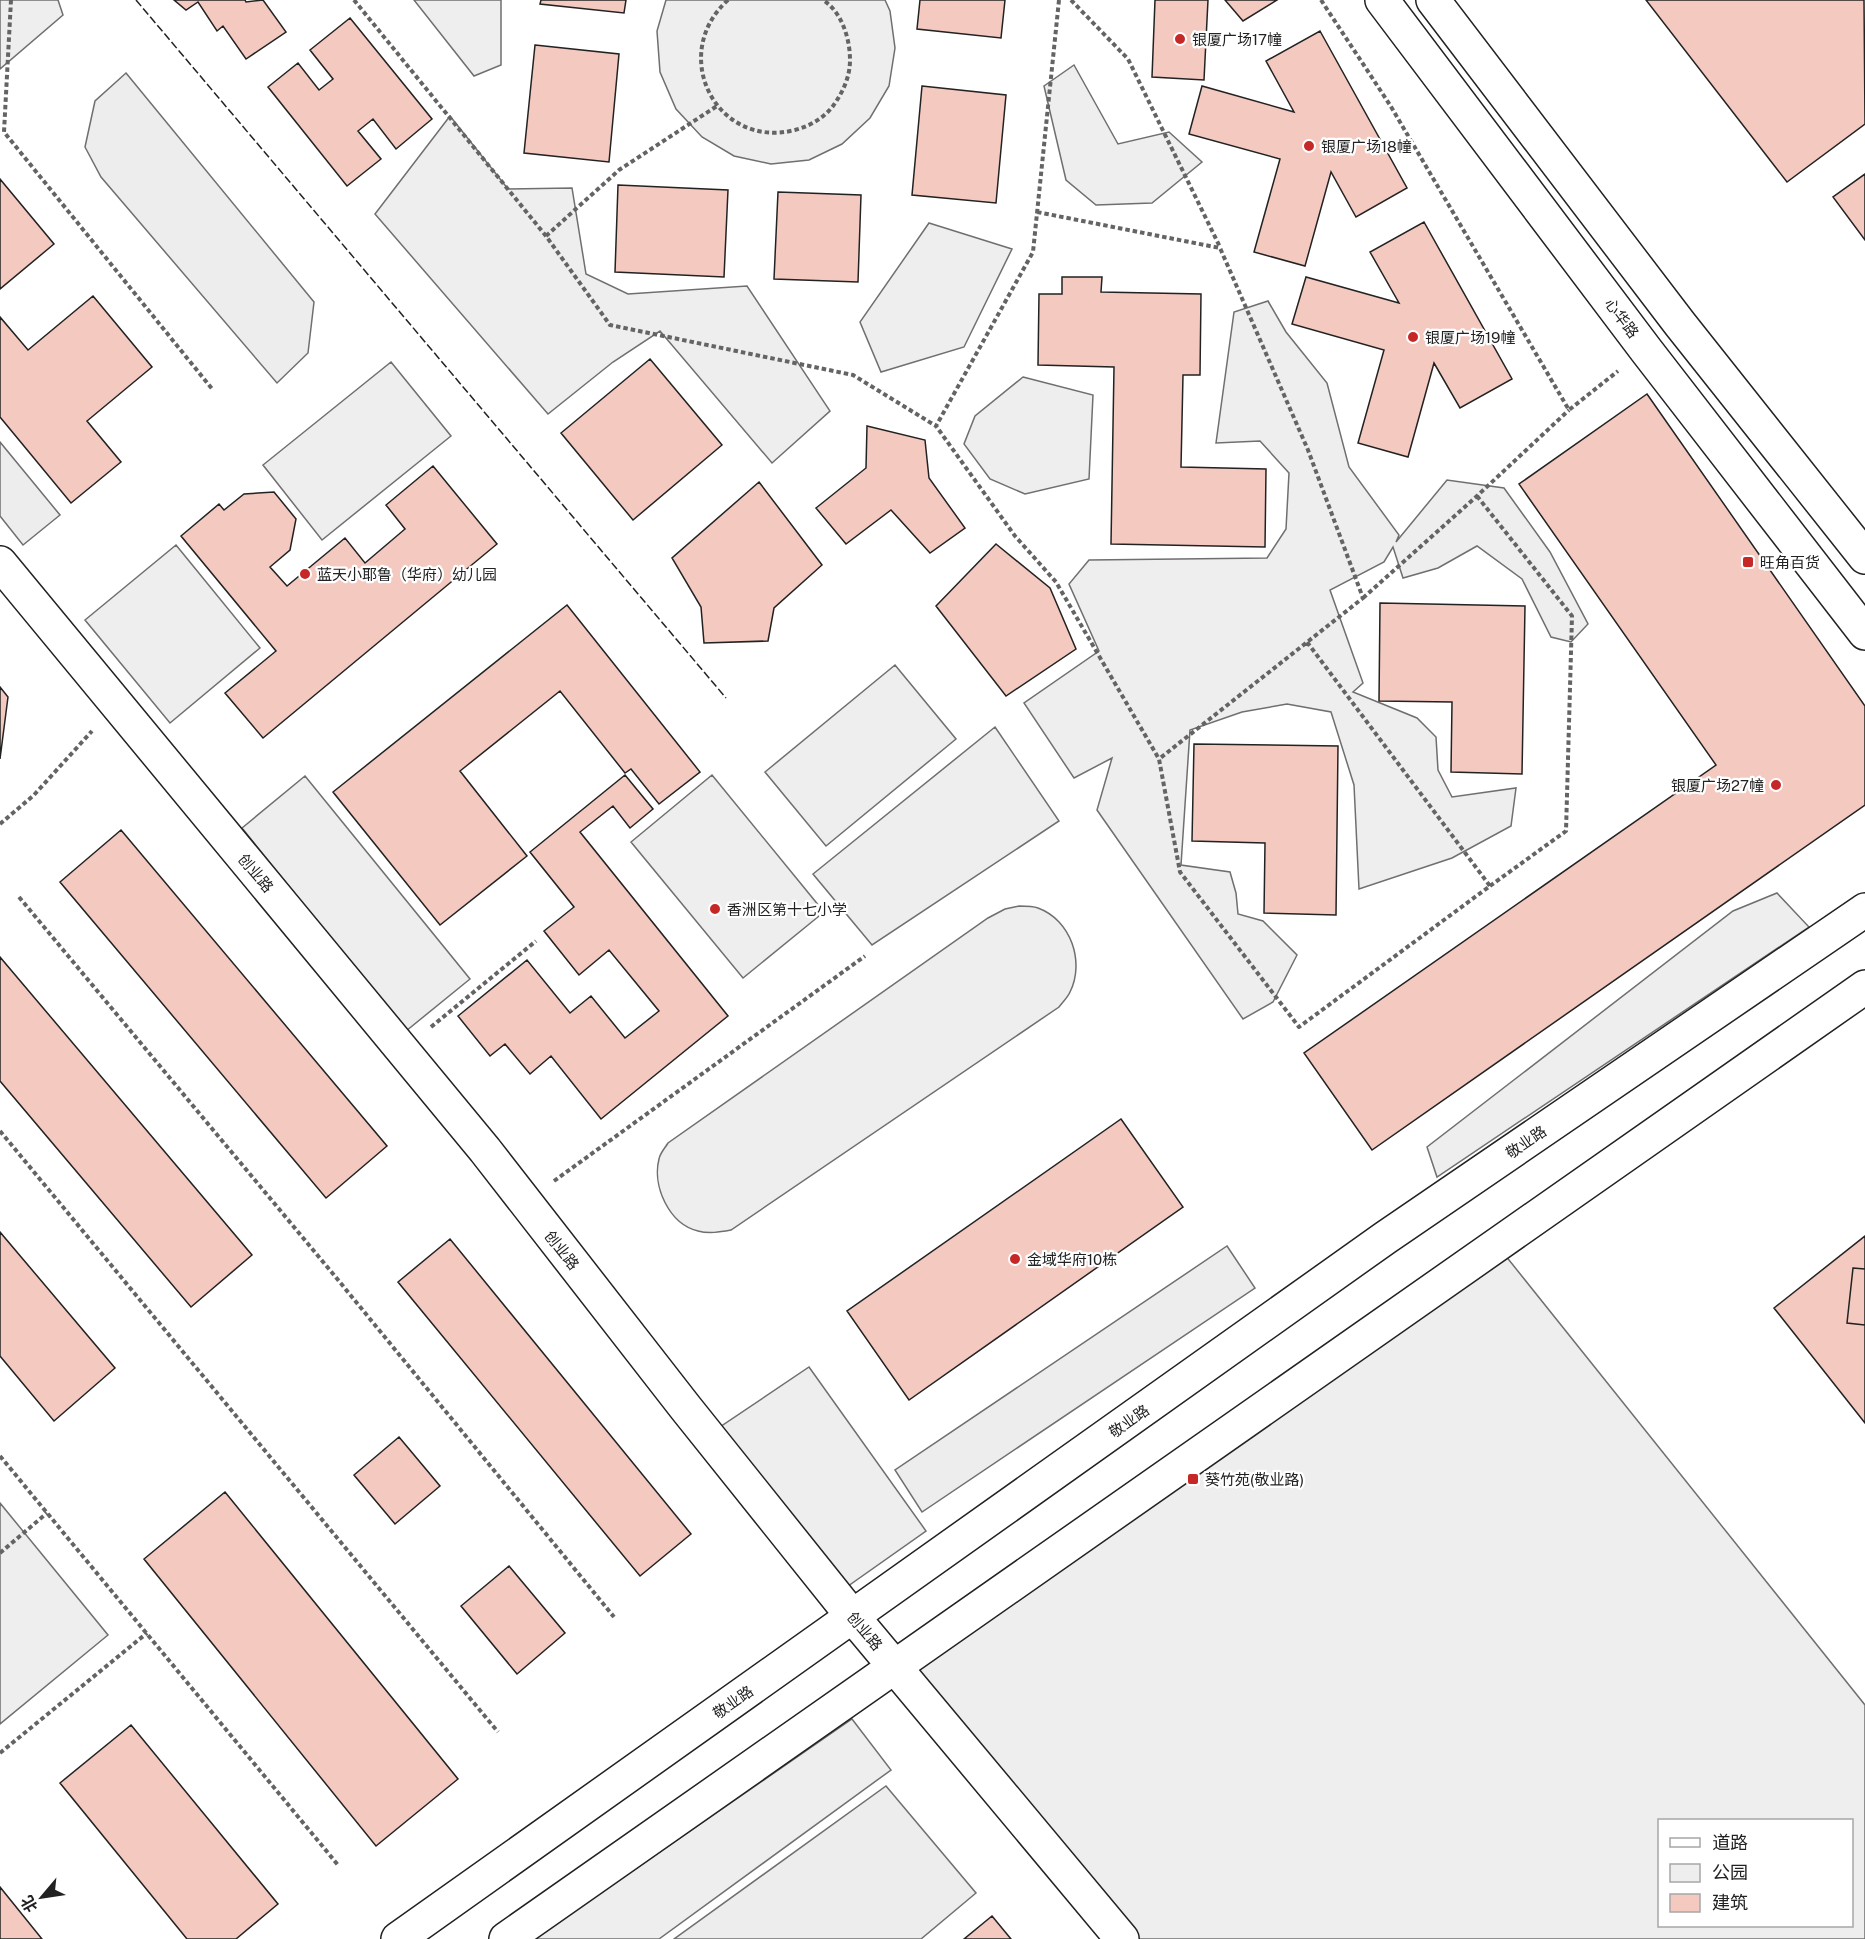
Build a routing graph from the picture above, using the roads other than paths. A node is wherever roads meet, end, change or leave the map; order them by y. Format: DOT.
graph roads {
  1 [pos="1382,0"];
  2 [pos="1433,0"];
  3 [pos="1680,324"];
  4 [pos="1646,350"];
  5 [pos="1865,557"];
  6 [pos="0,563"];
  7 [pos="1865,633"];
  8 [pos="1865,910"];
  9 [pos="1865,987"];
  10 [pos="853,1617"];
  11 [pos="894,1666"];
  12 [pos="398,1939"];
  13 [pos="506,1939"];
  14 [pos="1122,1939"];
  1 -- 4 [label="main road, 心华路"];
  2 -- 3 [label="main road"];
  3 -- 4 [label="main road"];
  3 -- 5 [label="main road"];
  4 -- 7 [label="main road, 心华路"];
  6 -- 10 [label="main road, 创业路"];
  8 -- 10 [label="main road, 敬业路"];
  9 -- 11 [label="main road"];
  10 -- 11 [label="main road, 创业路"];
  10 -- 12 [label="main road, 敬业路"];
  11 -- 13 [label="main road"];
  11 -- 14 [label="main road, 创业路"];
}
